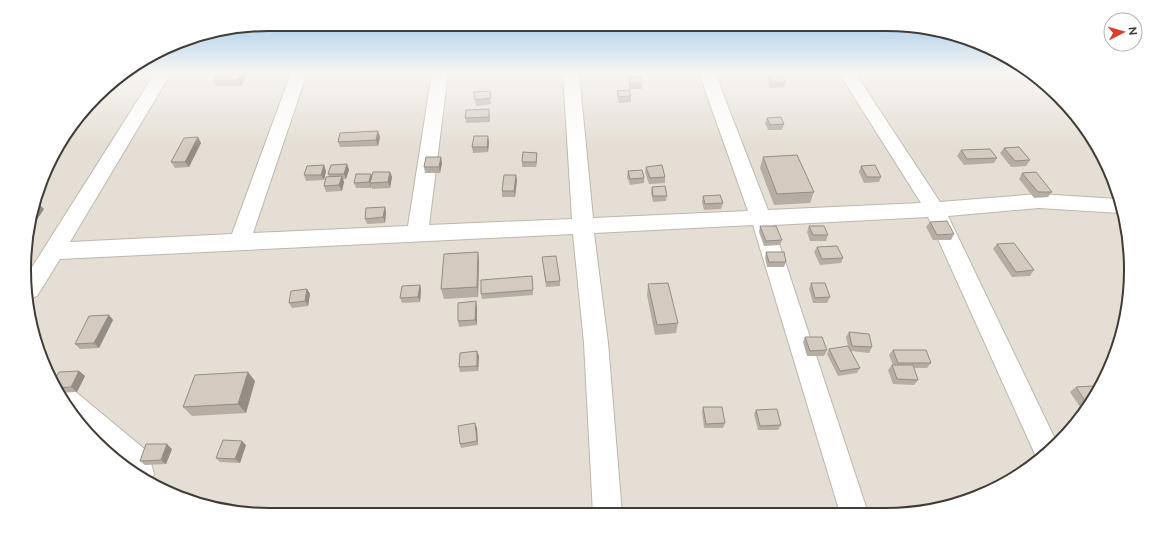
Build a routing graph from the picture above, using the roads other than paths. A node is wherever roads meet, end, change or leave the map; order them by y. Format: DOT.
graph roads {
  1 [pos="147,98"];
  2 [pos="290,98"];
  3 [pos="436,98"];
  4 [pos="573,98"];
  5 [pos="716,98"];
  6 [pos="863,98"];
  7 [pos="1115,206"];
  8 [pos="935,210"];
  9 [pos="761,218"];
  10 [pos="583,227"];
  11 [pos="417,234"];
  12 [pos="240,241"];
  13 [pos="52,251"];
  14 [pos="32,285"];
  15 [pos="74,406"];
  16 [pos="1045,447"];
  17 [pos="139,469"];
  18 [pos="608,508"];
  19 [pos="852,508"];
  1 -- 13 [label="street"];
  2 -- 12 [label="street"];
  3 -- 11 [label="street"];
  4 -- 10 [label="street"];
  5 -- 9 [label="street"];
  6 -- 8 [label="street"];
  7 -- 8 [label="street"];
  8 -- 9 [label="street"];
  8 -- 16 [label="street"];
  9 -- 10 [label="street"];
  9 -- 19 [label="street"];
  10 -- 11 [label="street"];
  10 -- 18 [label="street"];
  11 -- 12 [label="street"];
  12 -- 13 [label="street"];
  13 -- 14 [label="street"];
  15 -- 17 [label="street"];
}
